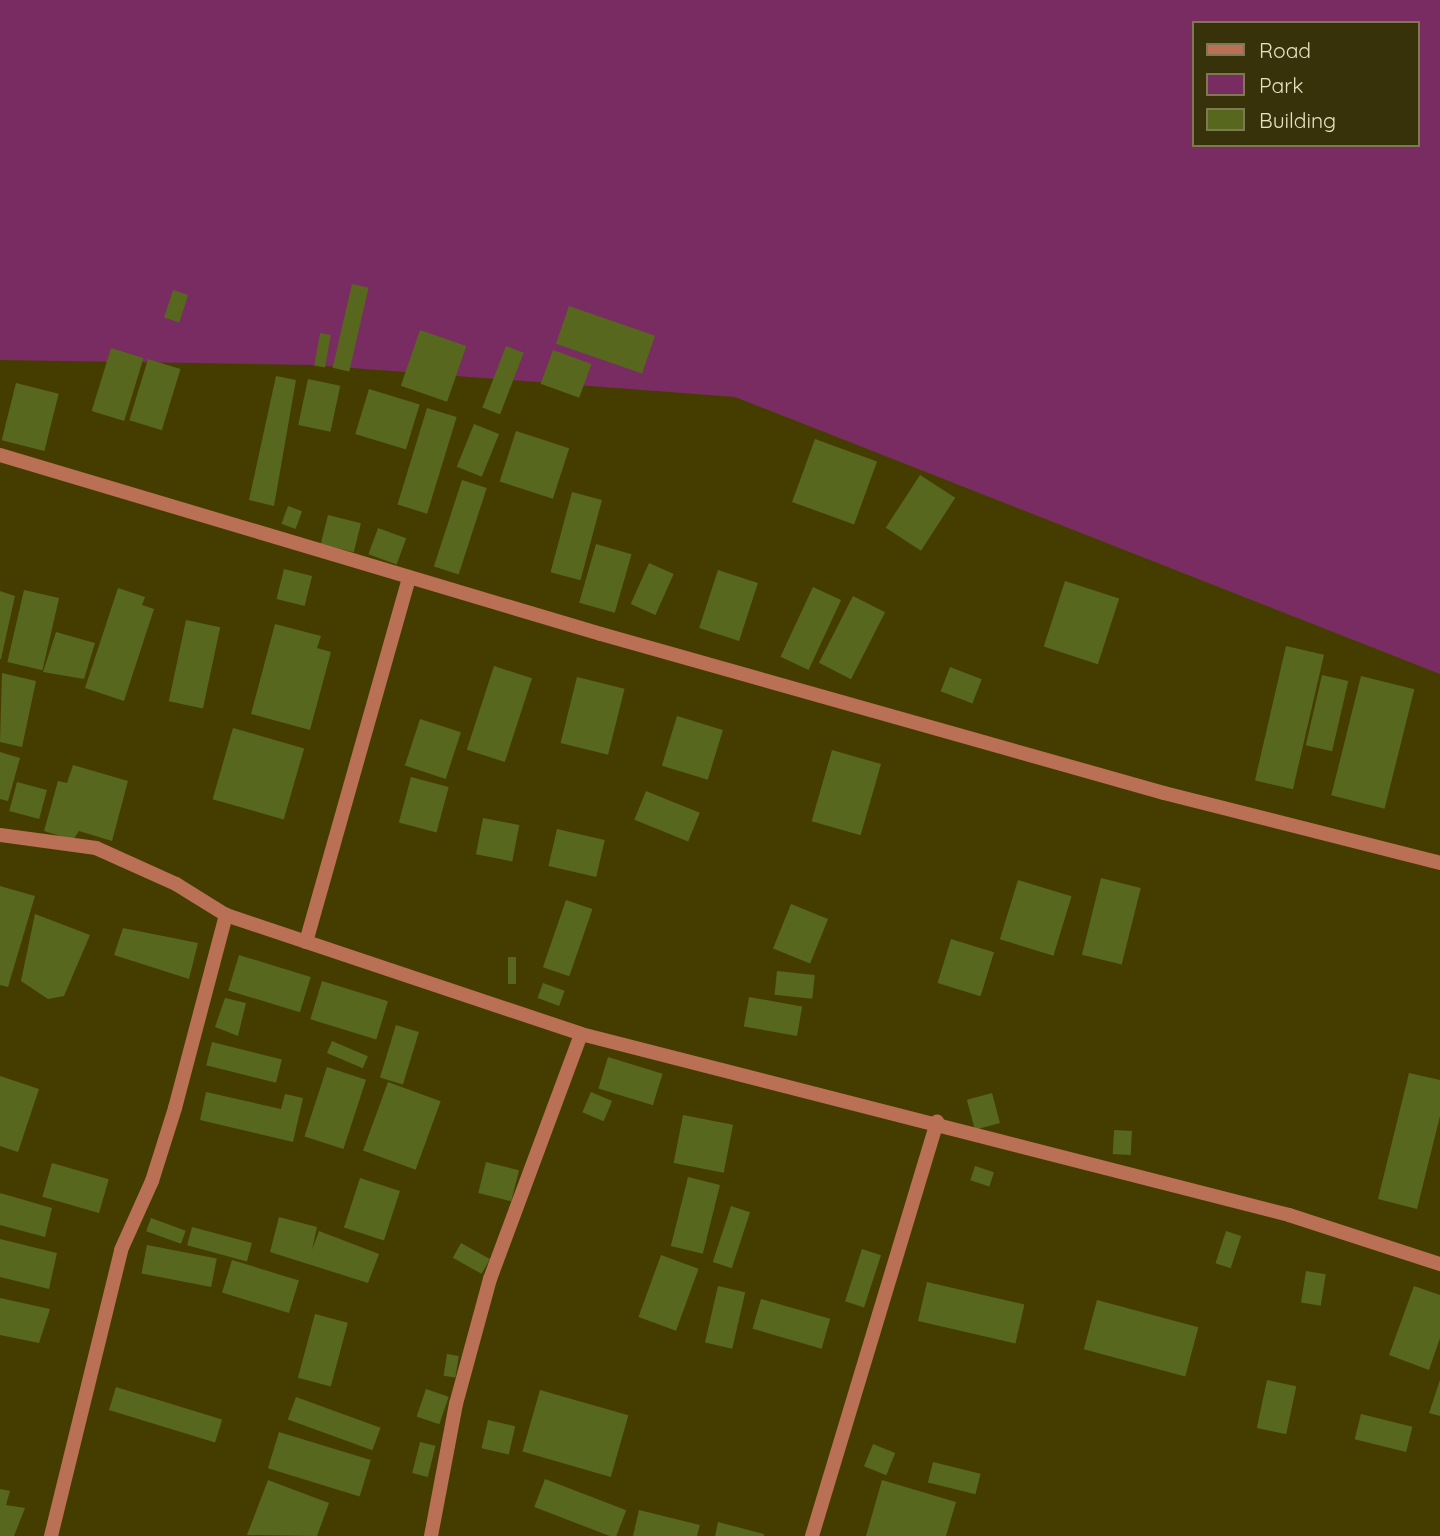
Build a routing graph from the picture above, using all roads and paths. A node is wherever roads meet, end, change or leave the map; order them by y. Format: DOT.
graph roads {
  1 [pos="0,455"];
  2 [pos="409,577"];
  3 [pos="0,835"];
  4 [pos="1440,863"];
  5 [pos="226,915"];
  6 [pos="306,942"];
  7 [pos="582,1034"];
  8 [pos="937,1121"];
  9 [pos="1440,1264"];
  10 [pos="51,1536"];
  11 [pos="431,1536"];
  12 [pos="812,1536"];
  1 -- 2 [label="street"];
  2 -- 4 [label="street"];
  2 -- 6 [label="street"];
  3 -- 5 [label="street"];
  5 -- 6 [label="street"];
  5 -- 10 [label="street"];
  6 -- 7 [label="street"];
  7 -- 8 [label="street"];
  7 -- 11 [label="street"];
  8 -- 9 [label="street"];
  8 -- 12 [label="street"];
}
